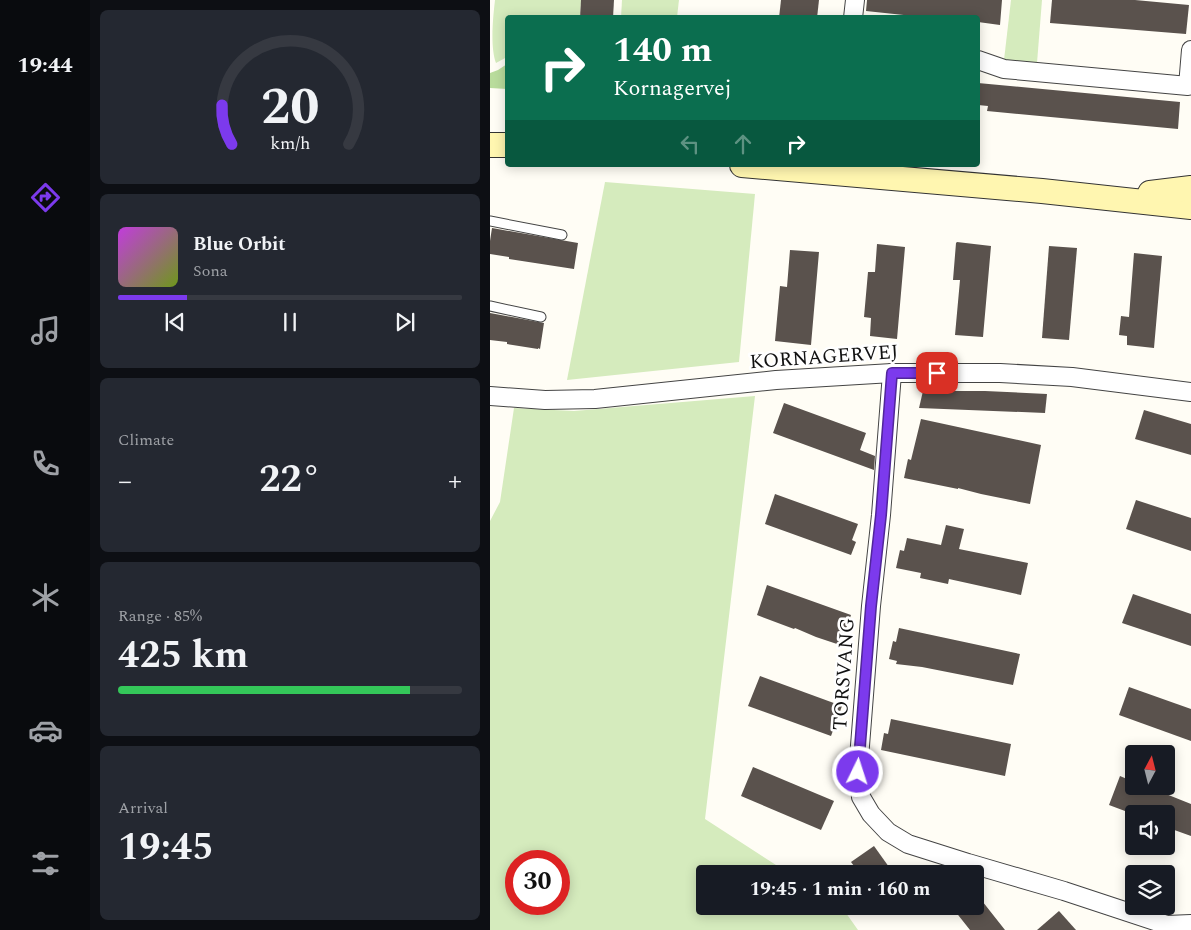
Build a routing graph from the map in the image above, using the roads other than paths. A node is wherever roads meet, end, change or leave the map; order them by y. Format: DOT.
graph roads {
  1 [pos="855,0"];
  2 [pos="853,15"];
  3 [pos="1191,50"];
  4 [pos="980,61"];
  5 [pos="490,145"];
  6 [pos="505,145"];
  7 [pos="765,167"];
  8 [pos="1191,188"];
  9 [pos="1114,198"];
  10 [pos="1191,207"];
  11 [pos="490,221"];
  12 [pos="562,235"];
  13 [pos="490,306"];
  14 [pos="541,317"];
  15 [pos="892,373"];
  16 [pos="1191,392"];
  17 [pos="490,396"];
  18 [pos="1191,924"];
  1 -- 2 [label="street"];
  3 -- 4 [label="street"];
  5 -- 6 [label="street"];
  7 -- 9 [label="street"];
  8 -- 9 [label="street"];
  9 -- 10 [label="street"];
  11 -- 12 [label="lane"];
  13 -- 14 [label="lane"];
  15 -- 16 [label="street, KORNAGERVEJ"];
  15 -- 17 [label="street, KORNAGERVEJ"];
  15 -- 18 [label="street, TORSVANG"];
}
